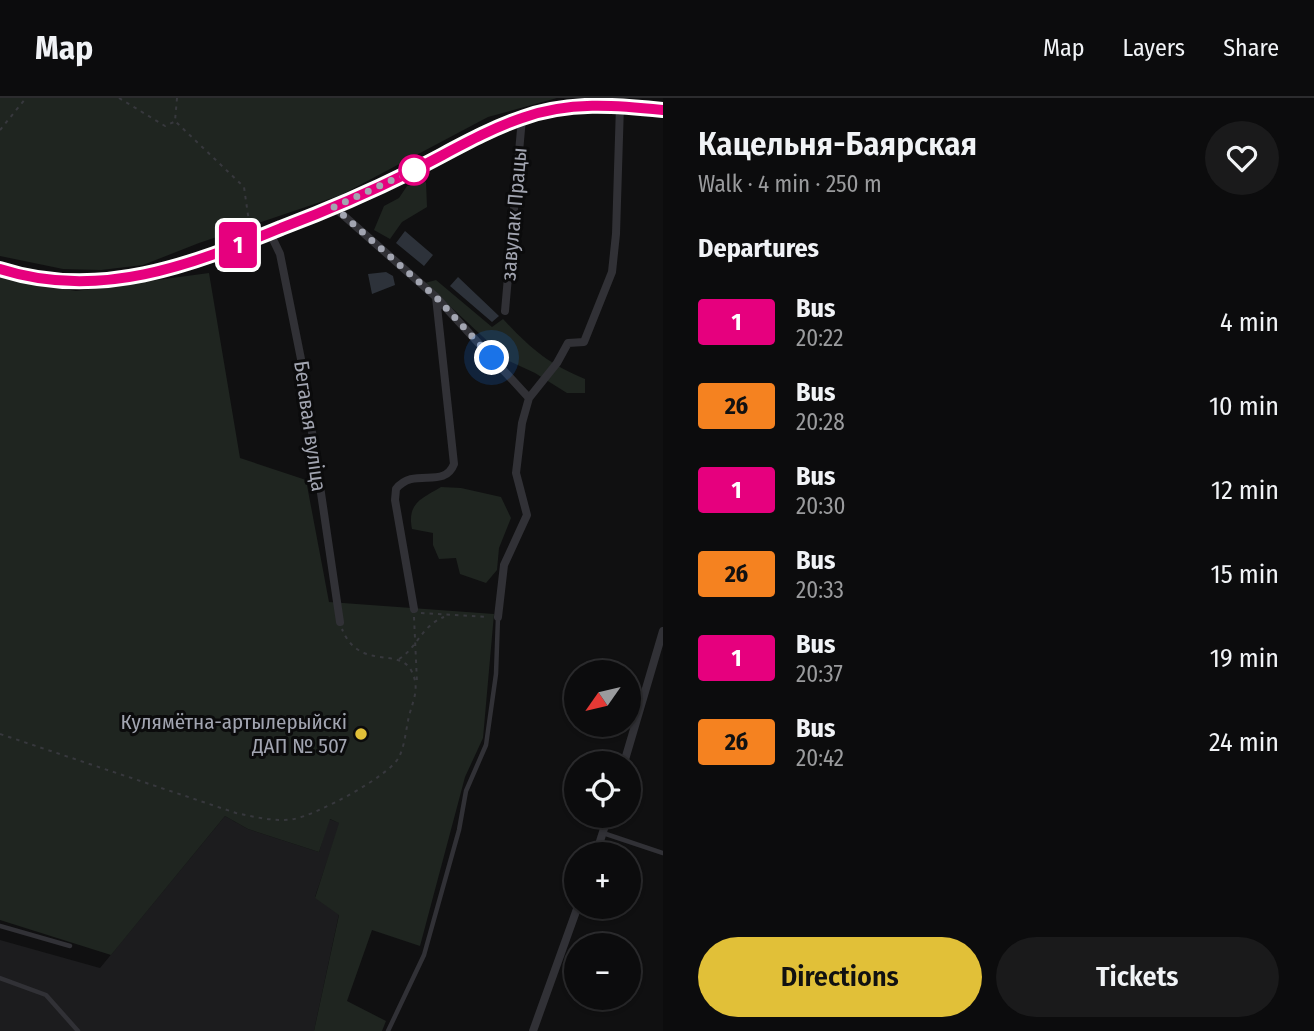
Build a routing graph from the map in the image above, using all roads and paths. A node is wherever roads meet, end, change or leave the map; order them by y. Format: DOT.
graph roads {
  1 [pos="26,98"];
  2 [pos="118,98"];
  3 [pos="177,98"];
  4 [pos="596,101"];
  5 [pos="620,106"];
  6 [pos="663,110"];
  7 [pos="522,118"];
  8 [pos="175,121"];
  9 [pos="0,130"];
  10 [pos="334,207"];
  11 [pos="270,233"];
  12 [pos="252,240"];
  13 [pos="0,269"];
  14 [pos="436,297"];
  15 [pos="505,311"];
  16 [pos="529,398"];
  17 [pos="414,609"];
  18 [pos="447,616"];
  19 [pos="498,617"];
  20 [pos="340,622"];
  21 [pos="663,631"];
  22 [pos="416,645"];
  23 [pos="398,660"];
  24 [pos="417,685"];
  25 [pos="0,734"];
  26 [pos="628,751"];
  27 [pos="604,828"];
  28 [pos="603,833"];
  29 [pos="600,842"];
  30 [pos="663,853"];
  31 [pos="573,919"];
  32 [pos="0,926"];
  33 [pos="70,946"];
  34 [pos="0,978"];
  35 [pos="78,1031"];
  36 [pos="388,1031"];
  37 [pos="533,1031"];
  1 -- 9 [label="path"];
  2 -- 8 [label="path"];
  3 -- 8 [label="path"];
  4 -- 5 [label="street"];
  4 -- 7 [label="street"];
  5 -- 6 [label="street"];
  5 -- 16 [label="street"];
  7 -- 10 [label="street"];
  7 -- 15 [label="street, завулак Працы"];
  8 -- 12 [label="path"];
  10 -- 11 [label="street"];
  10 -- 14 [label="street"];
  11 -- 12 [label="street"];
  11 -- 20 [label="street, Бегавая вуліца"];
  12 -- 13 [label="street"];
  14 -- 16 [label="street"];
  14 -- 17 [label="street"];
  16 -- 19 [label="street"];
  17 -- 18 [label="path"];
  17 -- 22 [label="path"];
  18 -- 19 [label="path"];
  18 -- 22 [label="path"];
  19 -- 36 [label="lane"];
  20 -- 23 [label="path"];
  21 -- 26 [label="street"];
  22 -- 23 [label="path"];
  22 -- 24 [label="path"];
  23 -- 24 [label="path"];
  24 -- 25 [label="path"];
  27 -- 28 [label="street"];
  28 -- 29 [label="street"];
  28 -- 30 [label="lane"];
  31 -- 37 [label="street"];
  32 -- 33 [label="lane"];
  34 -- 35 [label="lane"];
}
